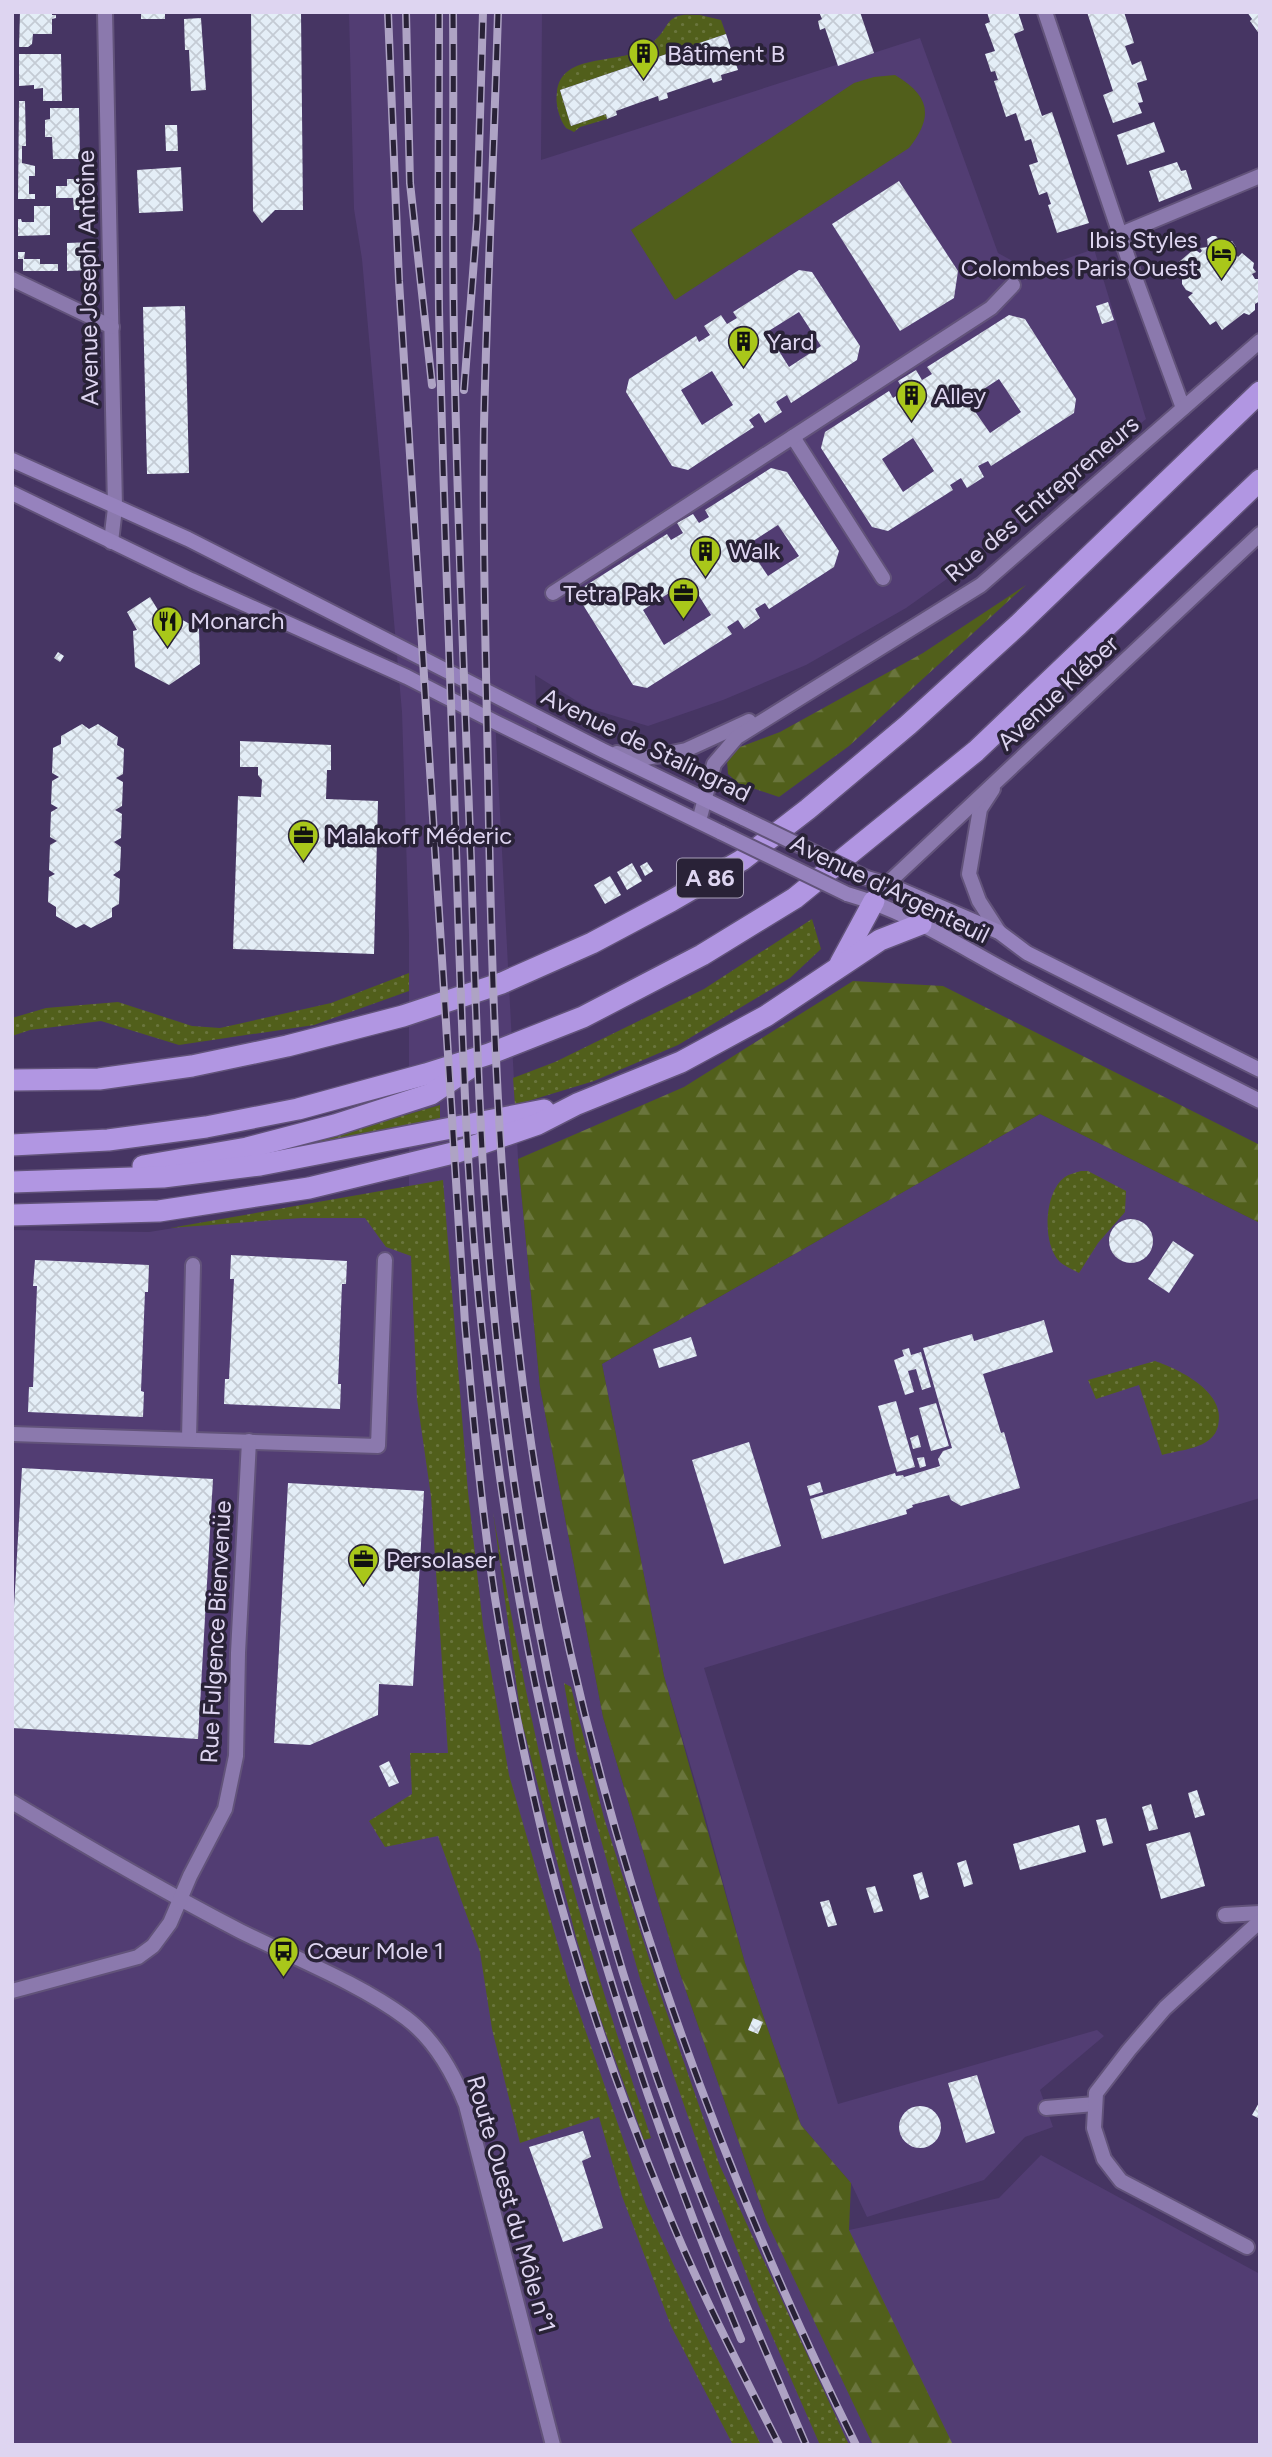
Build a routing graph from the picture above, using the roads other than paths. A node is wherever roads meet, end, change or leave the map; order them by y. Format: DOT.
graph roads {
  1 [pos="105,12"];
  2 [pos="1045,12"];
  3 [pos="1260,176"];
  4 [pos="1121,234"];
  5 [pos="12,279"];
  6 [pos="1013,285"];
  7 [pos="112,327"];
  8 [pos="1260,341"];
  9 [pos="1260,392"];
  10 [pos="1183,408"];
  11 [pos="793,438"];
  12 [pos="12,460"];
  13 [pos="1260,480"];
  14 [pos="12,493"];
  15 [pos="115,508"];
  16 [pos="1260,534"];
  17 [pos="111,542"];
  18 [pos="883,578"];
  19 [pos="553,593"];
  20 [pos="804,695"];
  21 [pos="602,750"];
  22 [pos="1000,778"];
  23 [pos="704,799"];
  24 [pos="699,821"];
  25 [pos="887,884"];
  26 [pos="874,901"];
  27 [pos="921,924"];
  28 [pos="999,932"];
  29 [pos="839,966"];
  30 [pos="489,1054"];
  31 [pos="1260,1070"];
  32 [pos="12,1080"];
  33 [pos="1260,1101"];
  34 [pos="577,1104"];
  35 [pos="12,1145"];
  36 [pos="12,1182"];
  37 [pos="12,1214"];
  38 [pos="385,1260"];
  39 [pos="193,1265"];
  40 [pos="12,1434"];
  41 [pos="189,1439"];
  42 [pos="249,1441"];
  43 [pos="12,1802"];
  44 [pos="182,1900"];
  45 [pos="1260,1913"];
  46 [pos="1225,1915"];
  47 [pos="1260,1921"];
  48 [pos="12,1991"];
  49 [pos="1095,2104"];
  50 [pos="1046,2108"];
  51 [pos="1247,2246"];
  52 [pos="553,2445"];
  1 -- 7 [label="street, Avenue Joseph Antoine"];
  2 -- 4 [label="street"];
  3 -- 4 [label="street"];
  4 -- 10 [label="street"];
  5 -- 7 [label="street"];
  6 -- 11 [label="street"];
  7 -- 15 [label="street, Avenue Joseph Antoine"];
  8 -- 10 [label="street, Rue des Entrepreneurs"];
  9 -- 32 [label="highway, A 86"];
  10 -- 20 [label="street, Rue des Entrepreneurs"];
  11 -- 18 [label="street"];
  11 -- 19 [label="street"];
  12 -- 15 [label="main road, Avenue de Stalingrad"];
  13 -- 30 [label="highway, A 86"];
  14 -- 17 [label="main road"];
  15 -- 17 [label="street, Avenue Joseph Antoine"];
  15 -- 21 [label="main road, Avenue de Stalingrad"];
  16 -- 22 [label="street, Avenue Kléber"];
  17 -- 24 [label="main road, Avenue d'Argenteuil"];
  20 -- 21 [label="street, Rue des Entrepreneurs"];
  20 -- 23 [label="street, Rue des Entrepreneurs"];
  21 -- 23 [label="main road, Avenue de Stalingrad"];
  22 -- 25 [label="street, Avenue Kléber"];
  22 -- 28 [label="street"];
  23 -- 24 [label="street, Rue des Entrepreneurs"];
  23 -- 25 [label="main road, Avenue de Stalingrad, bridge"];
  24 -- 26 [label="main road, Avenue d'Argenteuil, bridge"];
  25 -- 26 [label="street, Avenue Kléber"];
  25 -- 28 [label="main road, Avenue de Stalingrad"];
  26 -- 27 [label="main road, Avenue d'Argenteuil"];
  26 -- 29 [label="highway"];
  27 -- 29 [label="highway"];
  27 -- 33 [label="main road, Avenue d'Argenteuil"];
  28 -- 31 [label="main road, Avenue de Stalingrad"];
  29 -- 34 [label="highway"];
  30 -- 35 [label="highway, A 86"];
  30 -- 36 [label="highway"];
  34 -- 36 [label="highway"];
  34 -- 37 [label="highway"];
  38 -- 42 [label="street"];
  39 -- 41 [label="street"];
  40 -- 41 [label="street"];
  41 -- 42 [label="street"];
  42 -- 44 [label="street, Rue Fulgence Bienvenüe"];
  43 -- 44 [label="street, Route Ouest du Môle n°1"];
  44 -- 48 [label="street, Rue Fulgence Bienvenüe"];
  44 -- 52 [label="street, Route Ouest du Môle n°1"];
  45 -- 46 [label="street"];
  47 -- 49 [label="street"];
  49 -- 50 [label="street"];
  49 -- 51 [label="street"];
}
